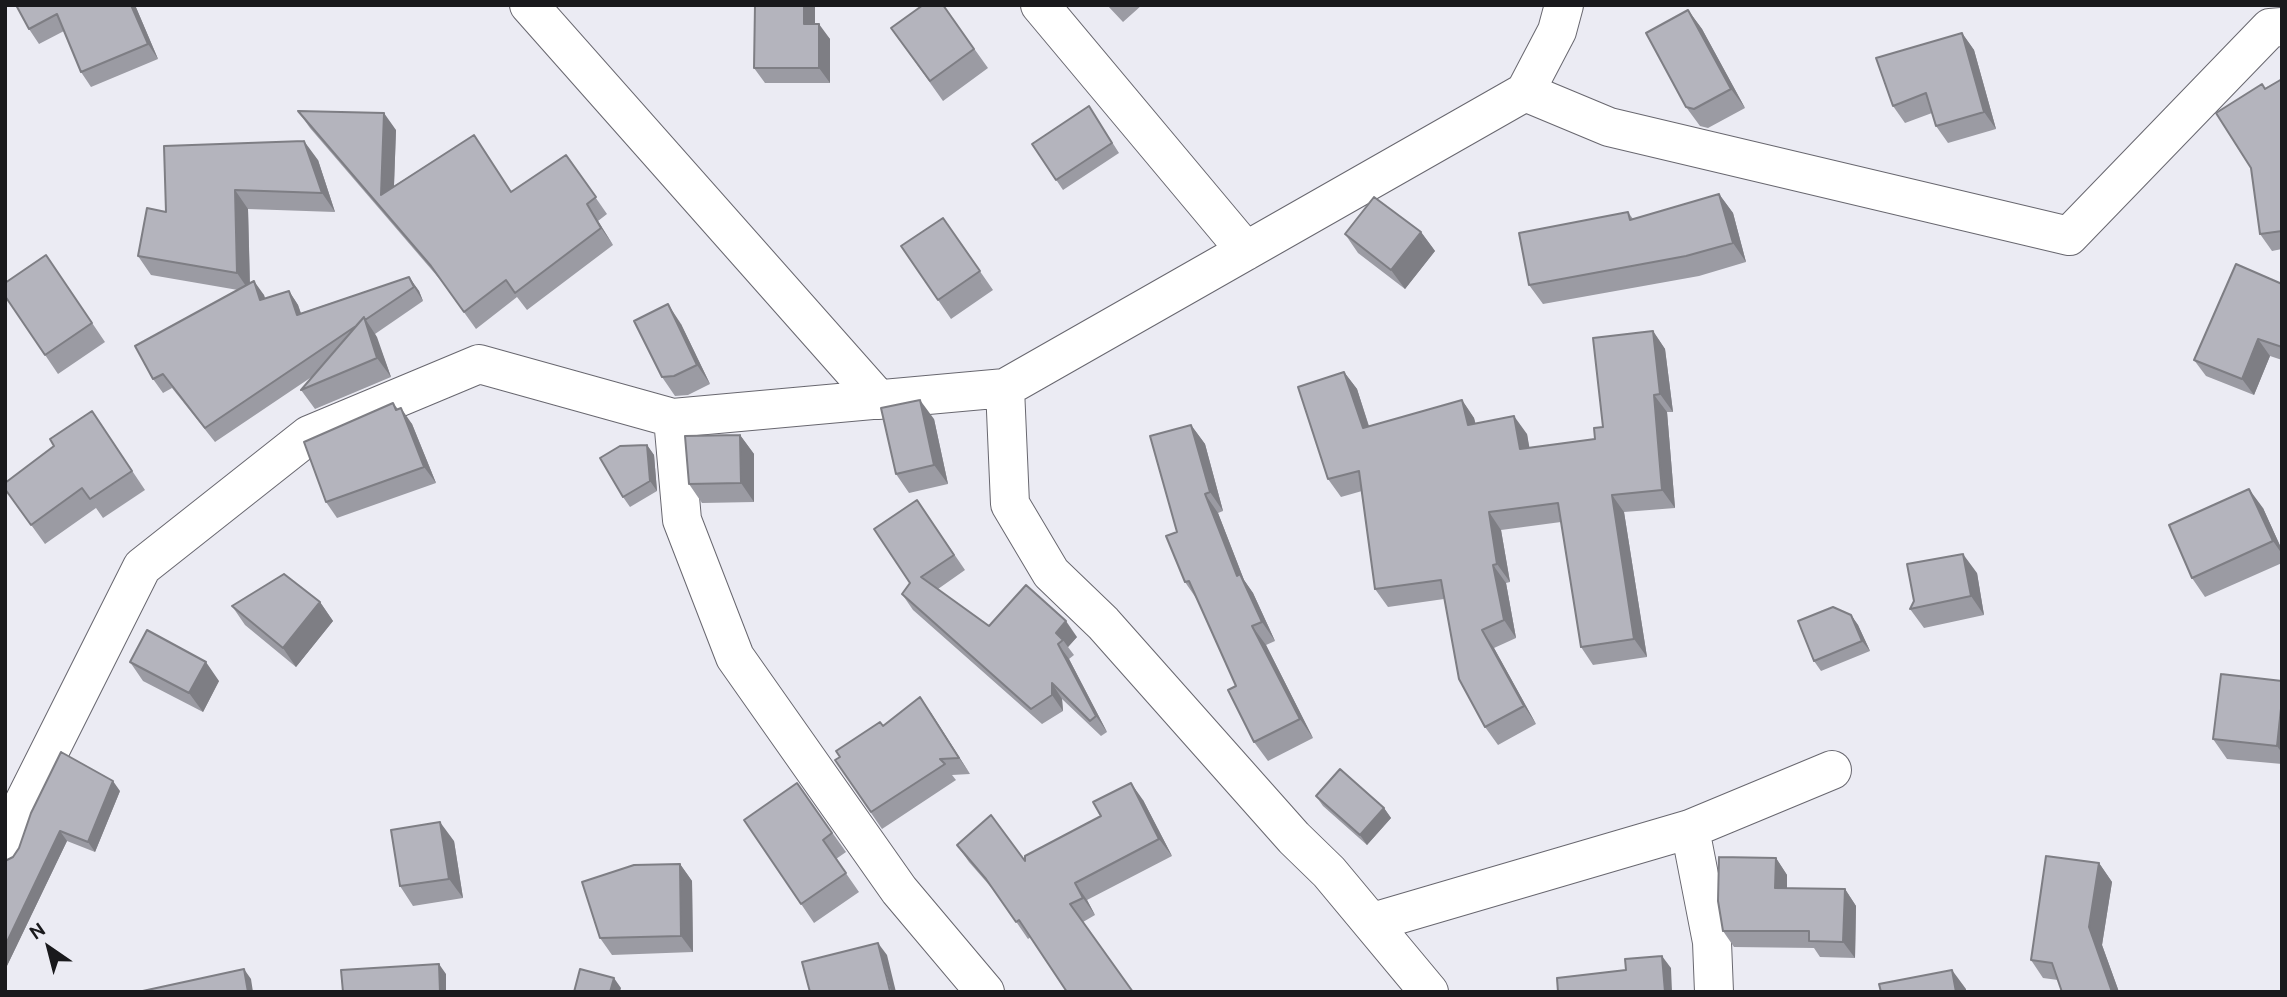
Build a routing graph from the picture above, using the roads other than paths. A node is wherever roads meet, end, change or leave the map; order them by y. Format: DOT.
graph roads {
  1 [pos="529,5"];
  2 [pos="1040,5"];
  3 [pos="1564,5"];
  4 [pos="2282,27"];
  5 [pos="1525,92"];
  6 [pos="1246,251"];
  7 [pos="1005,388"];
  8 [pos="879,400"];
  9 [pos="673,418"];
  10 [pos="1832,771"];
  11 [pos="1690,829"];
  12 [pos="5,851"];
  13 [pos="1373,922"];
  14 [pos="985,992"];
  15 [pos="1429,992"];
  16 [pos="1714,992"];
  1 -- 8 [label="street"];
  2 -- 6 [label="street"];
  3 -- 5 [label="street"];
  4 -- 5 [label="street"];
  5 -- 6 [label="street"];
  6 -- 7 [label="street"];
  7 -- 8 [label="street"];
  7 -- 13 [label="street"];
  8 -- 9 [label="street"];
  9 -- 12 [label="street"];
  9 -- 14 [label="street"];
  10 -- 11 [label="street"];
  11 -- 13 [label="street"];
  11 -- 16 [label="street"];
  13 -- 15 [label="street"];
}
